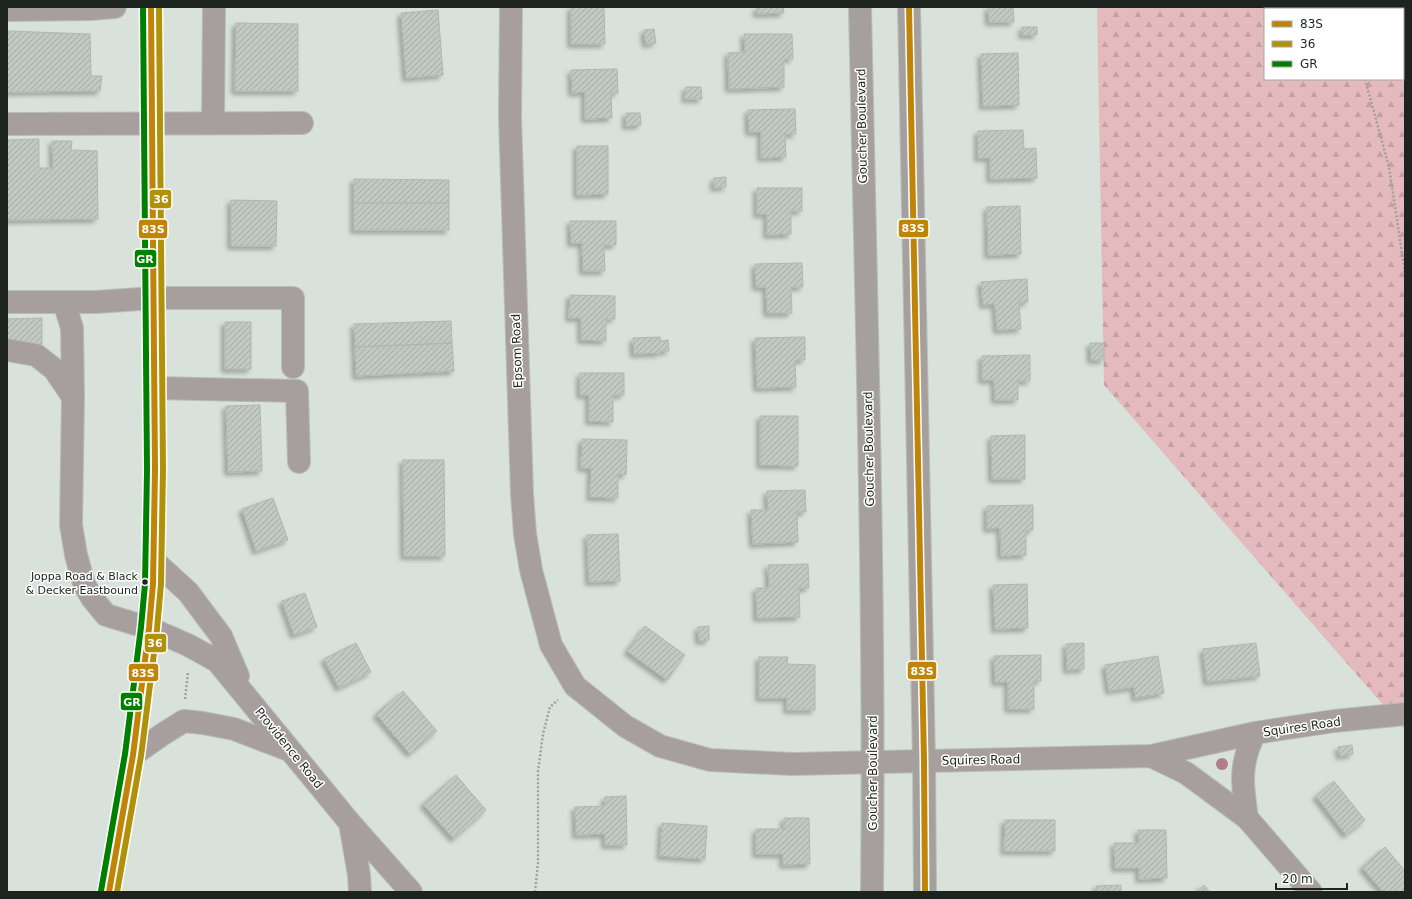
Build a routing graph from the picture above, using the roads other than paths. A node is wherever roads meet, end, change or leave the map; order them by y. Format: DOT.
graph roads {
  1 [pos="115,7"];
  2 [pos="151,7"];
  3 [pos="214,7"];
  4 [pos="511,7"];
  5 [pos="860,7"];
  6 [pos="909,7"];
  7 [pos="7,10"];
  8 [pos="152,123"];
  9 [pos="213,123"];
  10 [pos="302,123"];
  11 [pos="7,124"];
  12 [pos="154,298"];
  13 [pos="7,302"];
  14 [pos="64,302"];
  15 [pos="7,350"];
  16 [pos="293,367"];
  17 [pos="154,388"];
  18 [pos="73,398"];
  19 [pos="299,462"];
  20 [pos="154,561"];
  21 [pos="149,628"];
  22 [pos="575,686"];
  23 [pos="247,698"];
  24 [pos="1405,714"];
  25 [pos="1255,733"];
  26 [pos="289,750"];
  27 [pos="133,755"];
  28 [pos="1151,756"];
  29 [pos="924,761"];
  30 [pos="873,763"];
  31 [pos="1247,818"];
  32 [pos="350,823"];
  33 [pos="109,892"];
  34 [pos="360,892"];
  35 [pos="411,892"];
  36 [pos="872,892"];
  37 [pos="924,892"];
  38 [pos="1311,892"];
  1 -- 7 [label="street"];
  2 -- 8 [label="main road"];
  3 -- 9 [label="street"];
  4 -- 22 [label="street, Epsom Road"];
  5 -- 30 [label="main road, Goucher Boulevard"];
  6 -- 29 [label="main road"];
  8 -- 9 [label="street"];
  8 -- 11 [label="street"];
  8 -- 12 [label="main road"];
  9 -- 10 [label="street"];
  12 -- 14 [label="street"];
  12 -- 16 [label="street"];
  12 -- 17 [label="main road"];
  13 -- 14 [label="street"];
  14 -- 18 [label="street, Providence Road"];
  15 -- 18 [label="street"];
  17 -- 19 [label="street"];
  17 -- 20 [label="main road"];
  18 -- 21 [label="street, Providence Road"];
  20 -- 21 [label="main road"];
  20 -- 23 [label="street"];
  21 -- 23 [label="street, Providence Road"];
  21 -- 27 [label="main road"];
  22 -- 30 [label="street, Squires Road"];
  23 -- 26 [label="street, Providence Road"];
  24 -- 25 [label="street, Squires Road"];
  25 -- 28 [label="street, Squires Road"];
  25 -- 31 [label="street"];
  26 -- 27 [label="street"];
  26 -- 32 [label="street, Providence Road"];
  27 -- 33 [label="main road"];
  28 -- 29 [label="street, Squires Road"];
  28 -- 31 [label="street"];
  29 -- 30 [label="street, Squires Road"];
  29 -- 37 [label="main road"];
  30 -- 36 [label="main road, Goucher Boulevard"];
  31 -- 38 [label="street"];
  32 -- 34 [label="street"];
  32 -- 35 [label="street, Providence Road"];
}
